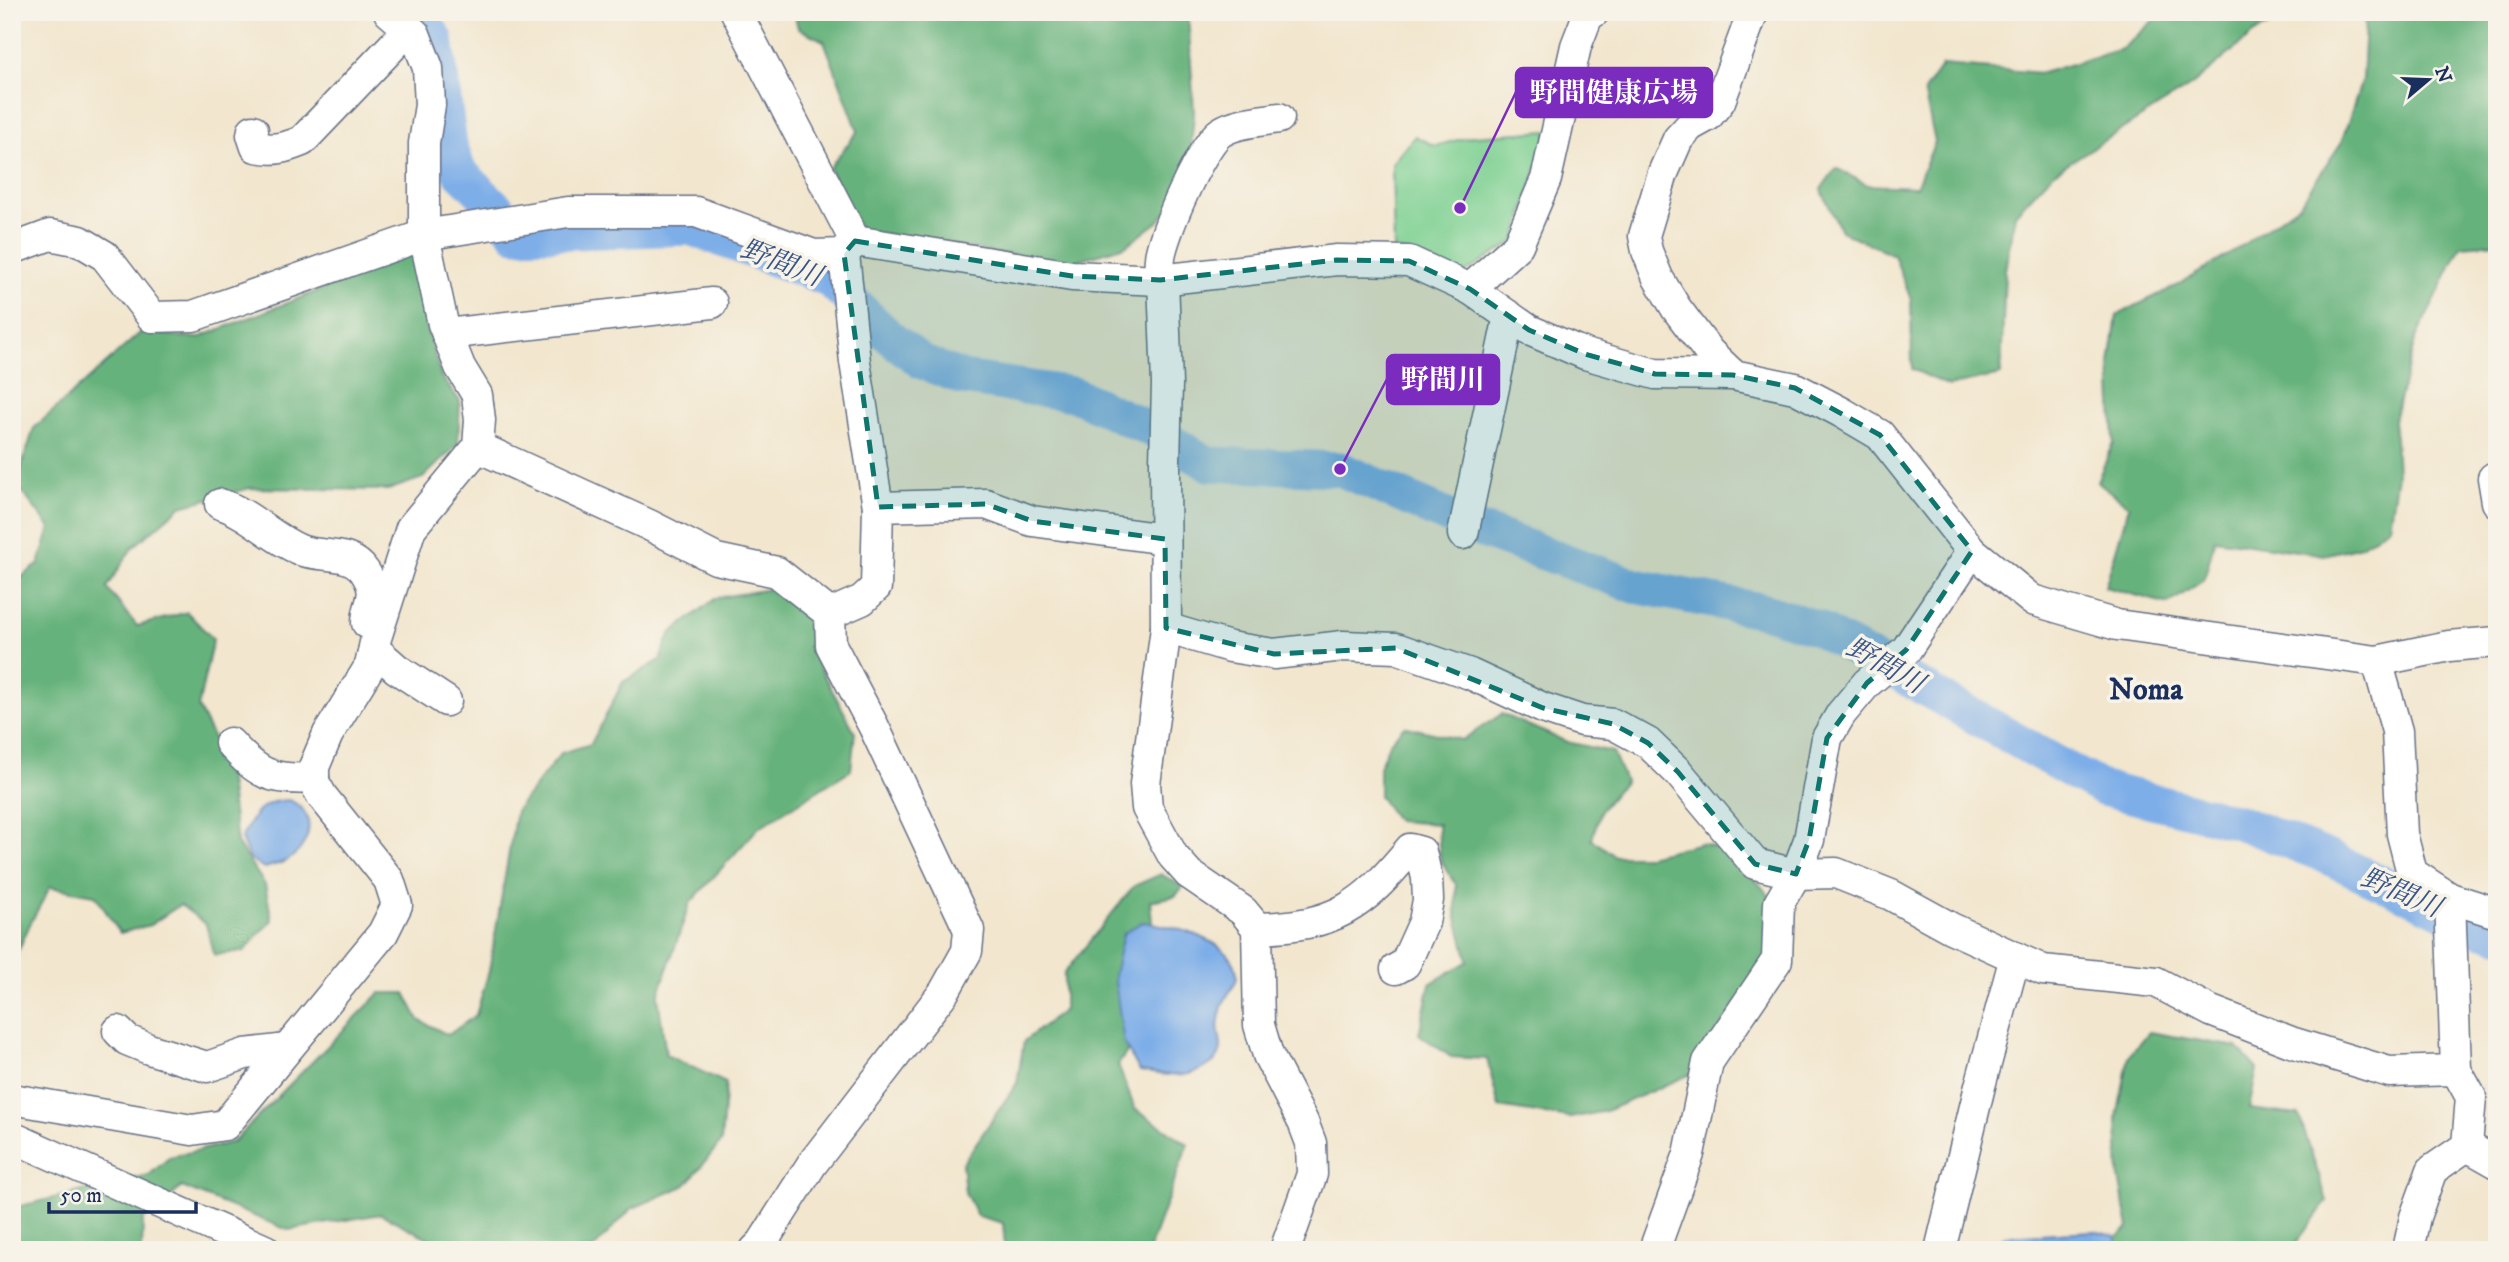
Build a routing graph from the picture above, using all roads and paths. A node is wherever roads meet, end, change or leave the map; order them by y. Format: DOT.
graph roads {
  1 [pos="736,12"];
  2 [pos="1594,12"];
  3 [pos="1753,12"];
  4 [pos="404,20"];
  5 [pos="1279,118"];
  6 [pos="253,130"];
  7 [pos="424,235"];
  8 [pos="12,248"];
  9 [pos="850,248"];
  10 [pos="1162,280"];
  11 [pos="1470,289"];
  12 [pos="712,303"];
  13 [pos="1508,316"];
  14 [pos="447,334"];
  15 [pos="1733,375"];
  16 [pos="478,447"];
  17 [pos="2497,476"];
  18 [pos="2497,502"];
  19 [pos="220,505"];
  20 [pos="878,507"];
  21 [pos="1463,534"];
  22 [pos="1165,539"];
  23 [pos="1972,551"];
  24 [pos="830,614"];
  25 [pos="1166,628"];
  26 [pos="2497,642"];
  27 [pos="375,643"];
  28 [pos="2376,661"];
  29 [pos="446,701"];
  30 [pos="230,743"];
  31 [pos="314,778"];
  32 [pos="1796,874"];
  33 [pos="2450,898"];
  34 [pos="2497,913"];
  35 [pos="1257,928"];
  36 [pos="2015,957"];
  37 [pos="1396,968"];
  38 [pos="118,1031"];
  39 [pos="287,1049"];
  40 [pos="2456,1070"];
  41 [pos="12,1099"];
  42 [pos="12,1137"];
  43 [pos="2467,1146"];
  44 [pos="2497,1163"];
  45 [pos="265,1250"];
  46 [pos="755,1250"];
  47 [pos="1285,1250"];
  48 [pos="1654,1250"];
  49 [pos="1940,1250"];
  50 [pos="2408,1250"];
  1 -- 9 [label="street"];
  2 -- 11 [label="street"];
  3 -- 15 [label="street"];
  4 -- 6 [label="street"];
  4 -- 7 [label="street"];
  5 -- 10 [label="street"];
  7 -- 8 [label="street"];
  7 -- 9 [label="street"];
  7 -- 14 [label="street"];
  9 -- 10 [label="street"];
  9 -- 20 [label="street"];
  10 -- 11 [label="street"];
  10 -- 22 [label="street"];
  11 -- 13 [label="street"];
  12 -- 14 [label="street"];
  13 -- 15 [label="street"];
  13 -- 21 [label="street"];
  14 -- 16 [label="street"];
  15 -- 23 [label="street"];
  16 -- 24 [label="street"];
  16 -- 27 [label="street"];
  17 -- 18 [label="street"];
  19 -- 27 [label="street"];
  20 -- 22 [label="street"];
  20 -- 24 [label="street"];
  22 -- 25 [label="street"];
  23 -- 28 [label="street"];
  23 -- 32 [label="street"];
  24 -- 46 [label="street"];
  25 -- 32 [label="street"];
  25 -- 35 [label="street"];
  26 -- 28 [label="street"];
  27 -- 29 [label="street"];
  27 -- 31 [label="street"];
  28 -- 33 [label="street"];
  30 -- 31 [label="street"];
  31 -- 39 [label="street"];
  32 -- 36 [label="street"];
  32 -- 48 [label="street"];
  33 -- 34 [label="street"];
  33 -- 40 [label="street"];
  35 -- 37 [label="street"];
  35 -- 47 [label="street"];
  36 -- 40 [label="street"];
  36 -- 49 [label="street"];
  38 -- 39 [label="street"];
  39 -- 41 [label="street"];
  40 -- 43 [label="street"];
  42 -- 45 [label="street"];
  43 -- 44 [label="street"];
  43 -- 50 [label="street"];
}
